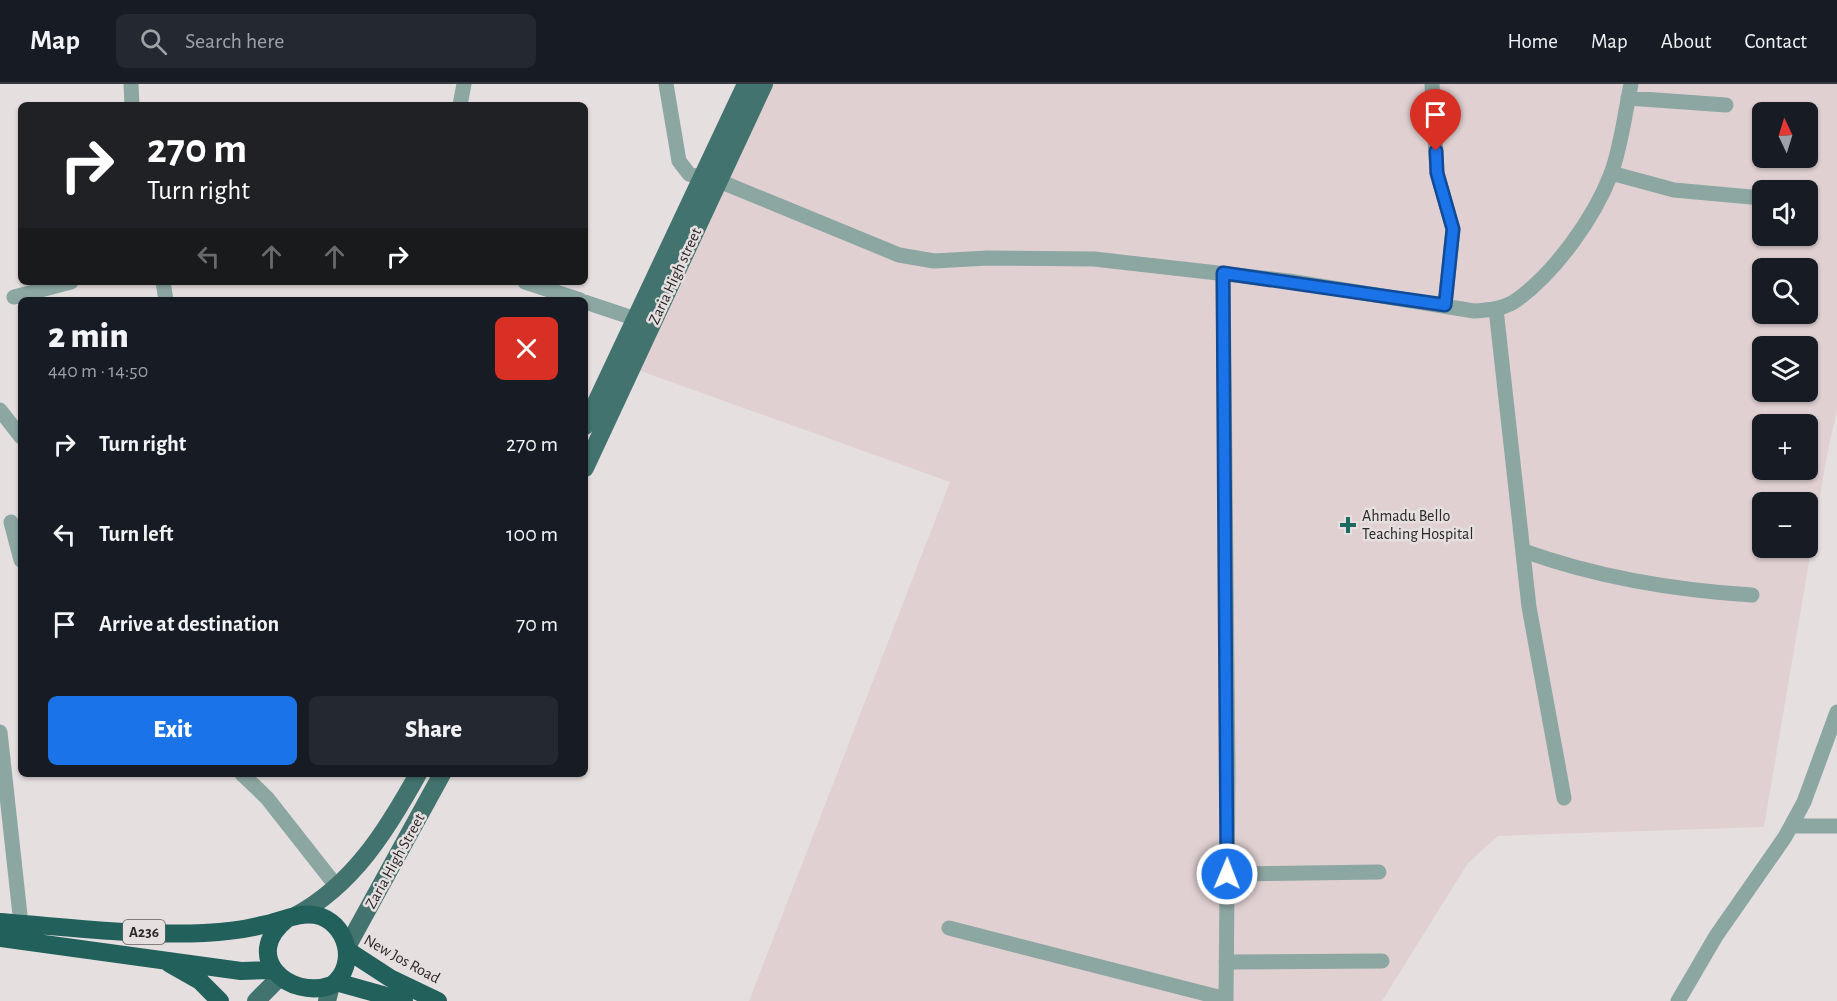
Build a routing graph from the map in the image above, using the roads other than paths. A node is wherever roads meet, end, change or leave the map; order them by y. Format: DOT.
graph roads {
  1 [pos="131,84"];
  2 [pos="464,84"];
  3 [pos="666,84"];
  4 [pos="746,84"];
  5 [pos="764,84"];
  6 [pos="1432,84"];
  7 [pos="1629,91"];
  8 [pos="132,102"];
  9 [pos="461,102"];
  10 [pos="1726,105"];
  11 [pos="1611,173"];
  12 [pos="710,180"];
  13 [pos="1752,197"];
  14 [pos="1223,273"];
  15 [pos="60,285"];
  16 [pos="533,285"];
  17 [pos="14,297"];
  18 [pos="567,297"];
  19 [pos="588,304"];
  20 [pos="1445,305"];
  21 [pos="1496,309"];
  22 [pos="636,319"];
  23 [pos="0,410"];
  24 [pos="588,420"];
  25 [pos="18,433"];
  26 [pos="588,461"];
  27 [pos="11,522"];
  28 [pos="18,549"];
  29 [pos="1524,551"];
  30 [pos="1752,595"];
  31 [pos="1837,712"];
  32 [pos="0,732"];
  33 [pos="245,777"];
  34 [pos="416,777"];
  35 [pos="440,777"];
  36 [pos="1564,798"];
  37 [pos="1791,826"];
  38 [pos="1837,826"];
  39 [pos="1379,872"];
  40 [pos="1227,874"];
  41 [pos="338,887"];
  42 [pos="291,917"];
  43 [pos="0,922"];
  44 [pos="21,924"];
  45 [pos="949,928"];
  46 [pos="0,938"];
  47 [pos="347,949"];
  48 [pos="143,955"];
  49 [pos="1382,961"];
  50 [pos="1226,962"];
  51 [pos="274,975"];
  52 [pos="331,990"];
  53 [pos="1226,1000"];
  54 [pos="220,1001"];
  55 [pos="256,1001"];
  56 [pos="404,1001"];
  57 [pos="438,1001"];
  58 [pos="1678,1001"];
  1 -- 8 [label="street"];
  2 -- 9 [label="street"];
  3 -- 12 [label="street"];
  4 -- 12 [label="main road, Zaria High street"];
  5 -- 12 [label="main road, Zaria High street"];
  6 -- 20 [label="street"];
  7 -- 10 [label="street"];
  7 -- 11 [label="street"];
  11 -- 13 [label="street"];
  11 -- 21 [label="street"];
  12 -- 14 [label="street"];
  12 -- 22 [label="main road, Zaria High street"];
  12 -- 26 [label="main road, Zaria High street"];
  14 -- 20 [label="street"];
  14 -- 40 [label="street"];
  15 -- 17 [label="street"];
  16 -- 18 [label="street"];
  19 -- 22 [label="street"];
  20 -- 21 [label="street"];
  21 -- 29 [label="street"];
  22 -- 24 [label="main road, Zaria High street"];
  23 -- 25 [label="street"];
  27 -- 28 [label="street"];
  29 -- 30 [label="street"];
  29 -- 36 [label="street"];
  31 -- 37 [label="street"];
  32 -- 44 [label="street"];
  33 -- 41 [label="street"];
  34 -- 41 [label="main road, Zaria High Street"];
  35 -- 47 [label="main road, Zaria High Street"];
  37 -- 38 [label="street"];
  37 -- 58 [label="street"];
  39 -- 40 [label="street"];
  40 -- 50 [label="street"];
  41 -- 42 [label="main road, Zaria High Street"];
  42 -- 44 [label="highway, A236"];
  42 -- 47 [label="highway, A236"];
  42 -- 51 [label="highway"];
  43 -- 44 [label="highway, A236"];
  45 -- 53 [label="street"];
  46 -- 48 [label="highway, A236"];
  47 -- 52 [label="highway"];
  47 -- 57 [label="highway, New Jos Road / A236"];
  48 -- 51 [label="highway, A236"];
  48 -- 54 [label="highway"];
  49 -- 50 [label="street"];
  50 -- 53 [label="street"];
  51 -- 52 [label="highway, A236"];
  51 -- 55 [label="main road"];
  52 -- 56 [label="highway"];
}
